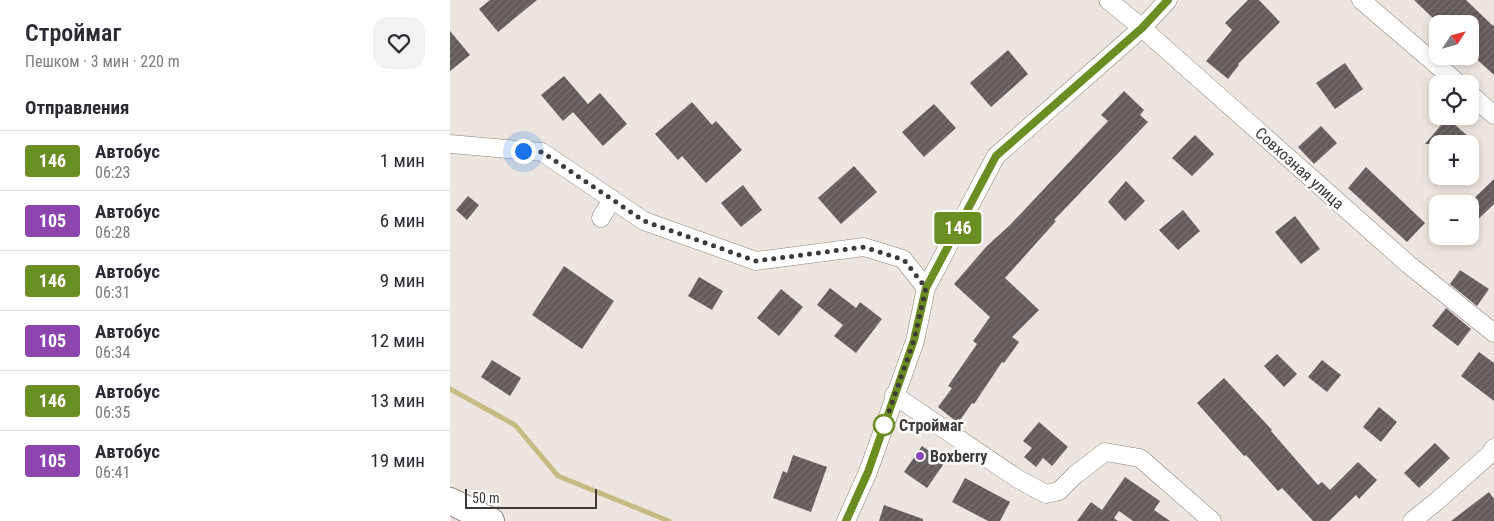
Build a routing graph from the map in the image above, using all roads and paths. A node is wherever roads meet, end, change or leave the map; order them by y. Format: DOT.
graph roads {
  1 [pos="1108,0"];
  2 [pos="1168,0"];
  3 [pos="1361,0"];
  4 [pos="1142,28"];
  5 [pos="1448,75"];
  6 [pos="1479,102"];
  7 [pos="1494,115"];
  8 [pos="450,144"];
  9 [pos="612,199"];
  10 [pos="601,218"];
  11 [pos="926,288"];
  12 [pos="1494,333"];
  13 [pos="894,395"];
  14 [pos="1494,448"];
  15 [pos="450,501"];
  16 [pos="492,521"];
  17 [pos="846,521"];
  18 [pos="1212,521"];
  19 [pos="1412,521"];
  1 -- 4 [label="street, Совхозная улица"];
  2 -- 4 [label="street"];
  3 -- 5 [label="street"];
  4 -- 11 [label="street"];
  4 -- 12 [label="street, Совхозная улица"];
  6 -- 7 [label="street"];
  8 -- 9 [label="street"];
  9 -- 10 [label="street"];
  9 -- 11 [label="street"];
  11 -- 13 [label="street"];
  13 -- 17 [label="street"];
  13 -- 18 [label="street"];
  14 -- 19 [label="street"];
  15 -- 16 [label="highway"];
}
